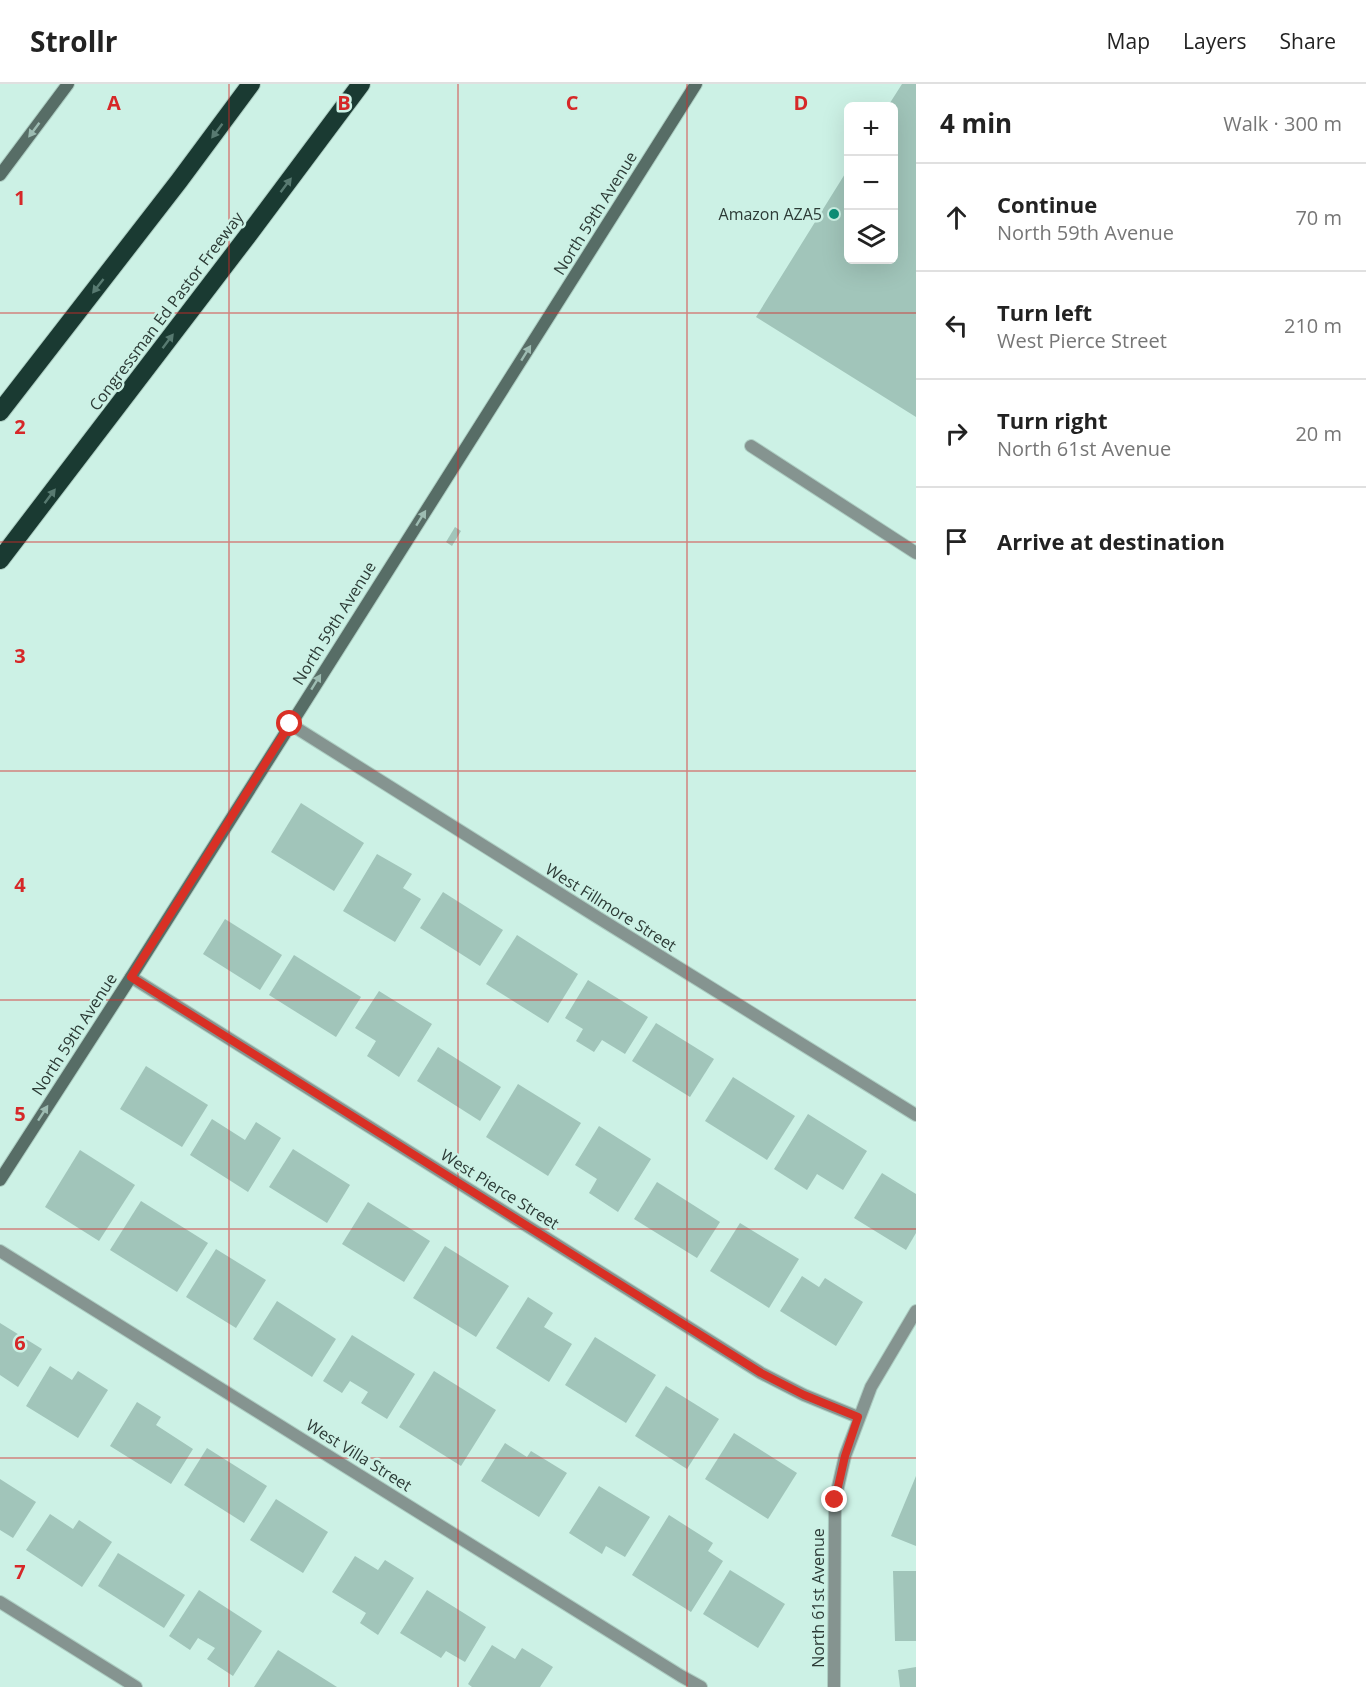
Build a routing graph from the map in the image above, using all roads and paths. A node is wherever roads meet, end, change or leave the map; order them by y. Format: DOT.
graph roads {
  1 [pos="68,84"];
  2 [pos="251,84"];
  3 [pos="361,84"];
  4 [pos="696,84"];
  5 [pos="0,175"];
  6 [pos="0,412"];
  7 [pos="751,446"];
  8 [pos="916,553"];
  9 [pos="0,561"];
  10 [pos="290,724"];
  11 [pos="131,977"];
  12 [pos="916,1115"];
  13 [pos="0,1180"];
  14 [pos="0,1251"];
  15 [pos="916,1311"];
  16 [pos="858,1417"];
  17 [pos="0,1602"];
  18 [pos="136,1687"];
  19 [pos="701,1687"];
  20 [pos="834,1687"];
  1 -- 5 [label="main road, one-way"];
  2 -- 6 [label="highway, one-way"];
  9 -- 3 [label="highway, Congressman Ed Pastor Freeway, one-way"];
  10 -- 4 [label="main road, North 59th Avenue, one-way"];
  7 -- 8 [label="street"];
  10 -- 11 [label="main road, North 59th Avenue"];
  10 -- 12 [label="street, West Fillmore Street"];
  13 -- 11 [label="main road, North 59th Avenue, one-way"];
  11 -- 16 [label="street, West Pierce Street"];
  14 -- 19 [label="street, West Villa Street"];
  15 -- 16 [label="street, North 61st Avenue"];
  16 -- 20 [label="street, North 61st Avenue"];
  17 -- 18 [label="street"];
}
